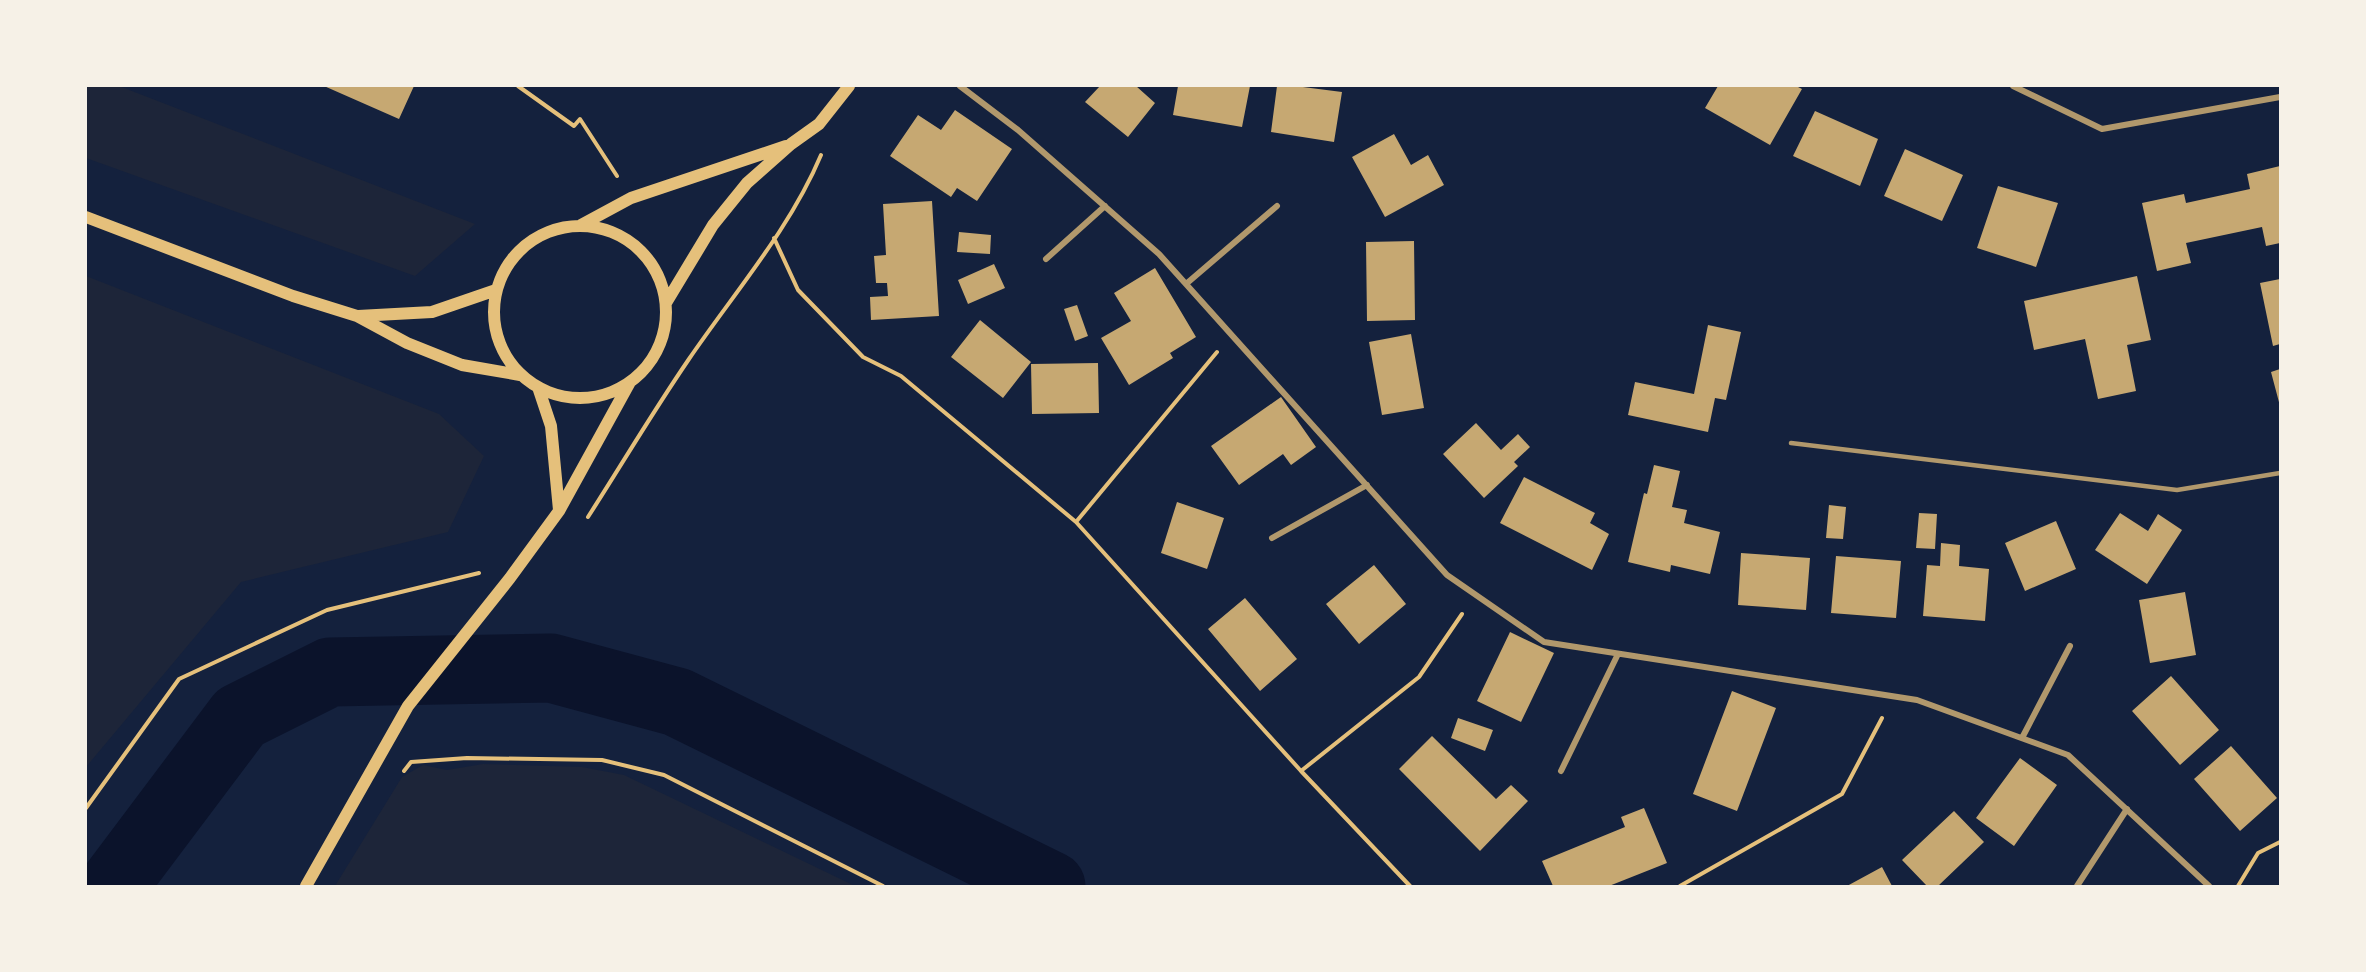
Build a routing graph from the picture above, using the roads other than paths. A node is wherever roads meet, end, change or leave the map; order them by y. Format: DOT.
graph roads {
  1 [pos="849,86"];
  2 [pos="960,86"];
  3 [pos="2013,86"];
  4 [pos="2280,97"];
  5 [pos="791,144"];
  6 [pos="1105,206"];
  7 [pos="1277,206"];
  8 [pos="86,217"];
  9 [pos="581,225"];
  10 [pos="1046,259"];
  11 [pos="1186,284"];
  12 [pos="496,290"];
  13 [pos="666,303"];
  14 [pos="357,316"];
  15 [pos="520,375"];
  16 [pos="630,382"];
  17 [pos="538,387"];
  18 [pos="1791,443"];
  19 [pos="2280,473"];
  20 [pos="1367,485"];
  21 [pos="559,511"];
  22 [pos="1272,538"];
  23 [pos="2070,646"];
  24 [pos="1618,654"];
  25 [pos="2022,738"];
  26 [pos="1561,771"];
  27 [pos="2127,809"];
  28 [pos="306,886"];
  29 [pos="2077,886"];
  30 [pos="2209,886"];
  1 -- 5 [label="main road"];
  2 -- 6 [label="street"];
  3 -- 4 [label="street"];
  5 -- 9 [label="main road"];
  5 -- 13 [label="main road"];
  6 -- 10 [label="street"];
  6 -- 11 [label="street"];
  7 -- 11 [label="street"];
  8 -- 14 [label="main road"];
  9 -- 12 [label="main road"];
  9 -- 13 [label="main road"];
  11 -- 20 [label="street"];
  12 -- 14 [label="main road"];
  12 -- 15 [label="main road"];
  13 -- 16 [label="main road"];
  14 -- 15 [label="main road"];
  15 -- 17 [label="main road"];
  16 -- 17 [label="main road"];
  16 -- 21 [label="main road"];
  17 -- 21 [label="main road"];
  18 -- 19 [label="lane"];
  20 -- 22 [label="street"];
  20 -- 24 [label="street"];
  21 -- 28 [label="main road"];
  23 -- 25 [label="street"];
  24 -- 25 [label="street"];
  24 -- 26 [label="street"];
  25 -- 27 [label="street"];
  27 -- 29 [label="street"];
  27 -- 30 [label="street"];
}
